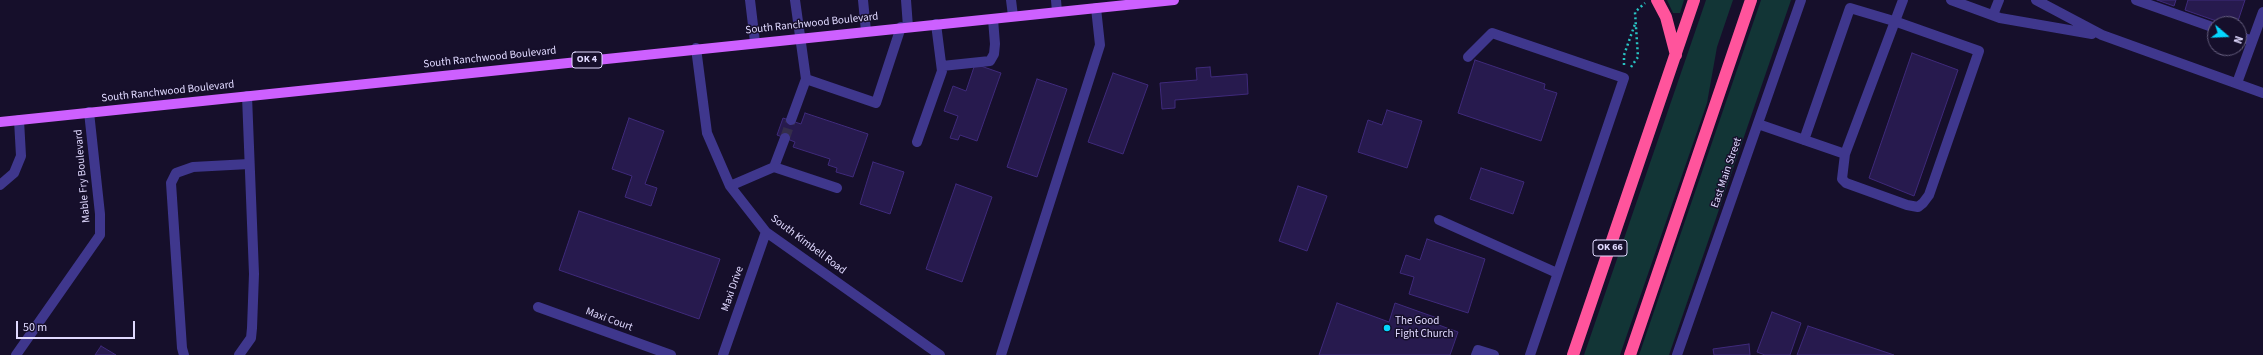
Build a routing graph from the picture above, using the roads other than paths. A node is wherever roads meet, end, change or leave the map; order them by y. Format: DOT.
graph roads {
  1 [pos="750,0"];
  2 [pos="795,0"];
  3 [pos="863,0"];
  4 [pos="906,0"];
  5 [pos="1011,0"];
  6 [pos="1056,0"];
  7 [pos="1174,0"];
  8 [pos="1657,0"];
  9 [pos="1694,0"];
  10 [pos="1751,0"];
  11 [pos="1802,0"];
  12 [pos="1903,0"];
  13 [pos="1951,0"];
  14 [pos="1999,0"];
  15 [pos="2036,0"];
  16 [pos="2136,0"];
  17 [pos="1118,3"];
  18 [pos="1096,8"];
  19 [pos="1057,12"];
  20 [pos="2263,12"];
  21 [pos="1993,15"];
  22 [pos="1013,16"];
  23 [pos="993,19"];
  24 [pos="1897,22"];
  25 [pos="936,24"];
  26 [pos="2207,25"];
  27 [pos="905,27"];
  28 [pos="866,31"];
  29 [pos="2102,35"];
  30 [pos="799,38"];
  31 [pos="2247,39"];
  32 [pos="2252,41"];
  33 [pos="755,42"];
  34 [pos="696,48"];
  35 [pos="1676,56"];
  36 [pos="1468,57"];
  37 [pos="942,66"];
  38 [pos="806,79"];
  39 [pos="2237,83"];
  40 [pos="2263,93"];
  41 [pos="247,96"];
  42 [pos="89,112"];
  43 [pos="19,120"];
  44 [pos="791,120"];
  45 [pos="0,122"];
  46 [pos="1758,124"];
  47 [pos="785,138"];
  48 [pos="1804,140"];
  49 [pos="917,142"];
  50 [pos="1846,154"];
  51 [pos="249,164"];
  52 [pos="774,167"];
  53 [pos="0,184"];
  54 [pos="730,186"];
  55 [pos="837,188"];
  56 [pos="1438,220"];
  57 [pos="766,232"];
  58 [pos="1558,273"];
  59 [pos="538,307"];
  60 [pos="16,355"];
  61 [pos="184,355"];
  62 [pos="239,355"];
  63 [pos="671,355"];
  64 [pos="723,355"];
  65 [pos="940,355"];
  66 [pos="1000,355"];
  67 [pos="1476,355"];
  68 [pos="1494,355"];
  69 [pos="1530,355"];
  70 [pos="1573,355"];
  71 [pos="1630,355"];
  72 [pos="1677,355"];
  1 -- 33 [label="street"];
  2 -- 30 [label="street"];
  3 -- 28 [label="street"];
  4 -- 27 [label="street"];
  5 -- 22 [label="street"];
  6 -- 19 [label="street"];
  7 -- 17 [label="main road, South Ranchwood Boulevard / OK 4"];
  8 -- 35 [label="highway"];
  9 -- 35 [label="highway, OK 66"];
  10 -- 71 [label="highway"];
  11 -- 46 [label="street, East Main Street"];
  12 -- 24 [label="street"];
  13 -- 21 [label="street"];
  14 -- 21 [label="street"];
  15 -- 29 [label="street"];
  16 -- 26 [label="street"];
  17 -- 18 [label="main road, South Ranchwood Boulevard / OK 4"];
  18 -- 19 [label="main road, South Ranchwood Boulevard / OK 4"];
  18 -- 66 [label="street"];
  19 -- 22 [label="main road, South Ranchwood Boulevard / OK 4"];
  20 -- 32 [label="street"];
  21 -- 29 [label="street"];
  22 -- 23 [label="main road, South Ranchwood Boulevard / OK 4"];
  23 -- 25 [label="main road, South Ranchwood Boulevard / OK 4"];
  23 -- 37 [label="street"];
  24 -- 48 [label="street"];
  24 -- 50 [label="street"];
  24 -- 50 [label="street"];
  25 -- 27 [label="main road, South Ranchwood Boulevard / OK 4"];
  25 -- 37 [label="street"];
  27 -- 28 [label="main road, South Ranchwood Boulevard / OK 4"];
  27 -- 38 [label="street"];
  28 -- 30 [label="main road, South Ranchwood Boulevard / OK 4"];
  29 -- 39 [label="street"];
  30 -- 33 [label="main road, South Ranchwood Boulevard / OK 4"];
  30 -- 38 [label="street"];
  31 -- 32 [label="street"];
  32 -- 39 [label="street"];
  33 -- 34 [label="main road, South Ranchwood Boulevard / OK 4"];
  34 -- 41 [label="main road, South Ranchwood Boulevard / OK 4"];
  34 -- 54 [label="street, South Kimbell Road"];
  35 -- 70 [label="highway, OK 66"];
  36 -- 58 [label="street"];
  37 -- 49 [label="street"];
  38 -- 44 [label="street"];
  39 -- 40 [label="street"];
  41 -- 42 [label="main road, South Ranchwood Boulevard / OK 4"];
  41 -- 51 [label="street"];
  42 -- 43 [label="main road, South Ranchwood Boulevard / OK 4"];
  42 -- 60 [label="street, Mable Fry Boulevard"];
  43 -- 45 [label="main road, South Ranchwood Boulevard / OK 4"];
  43 -- 53 [label="street"];
  46 -- 48 [label="street"];
  46 -- 72 [label="street, East Main Street"];
  47 -- 52 [label="street"];
  48 -- 50 [label="street"];
  51 -- 61 [label="street"];
  51 -- 62 [label="street"];
  52 -- 54 [label="street"];
  52 -- 55 [label="street"];
  54 -- 57 [label="street, South Kimbell Road"];
  56 -- 58 [label="street"];
  57 -- 64 [label="street, Maxi Drive"];
  57 -- 65 [label="street, South Kimbell Road"];
  58 -- 69 [label="street"];
  59 -- 63 [label="street, Maxi Court"];
  67 -- 68 [label="street"];
}
